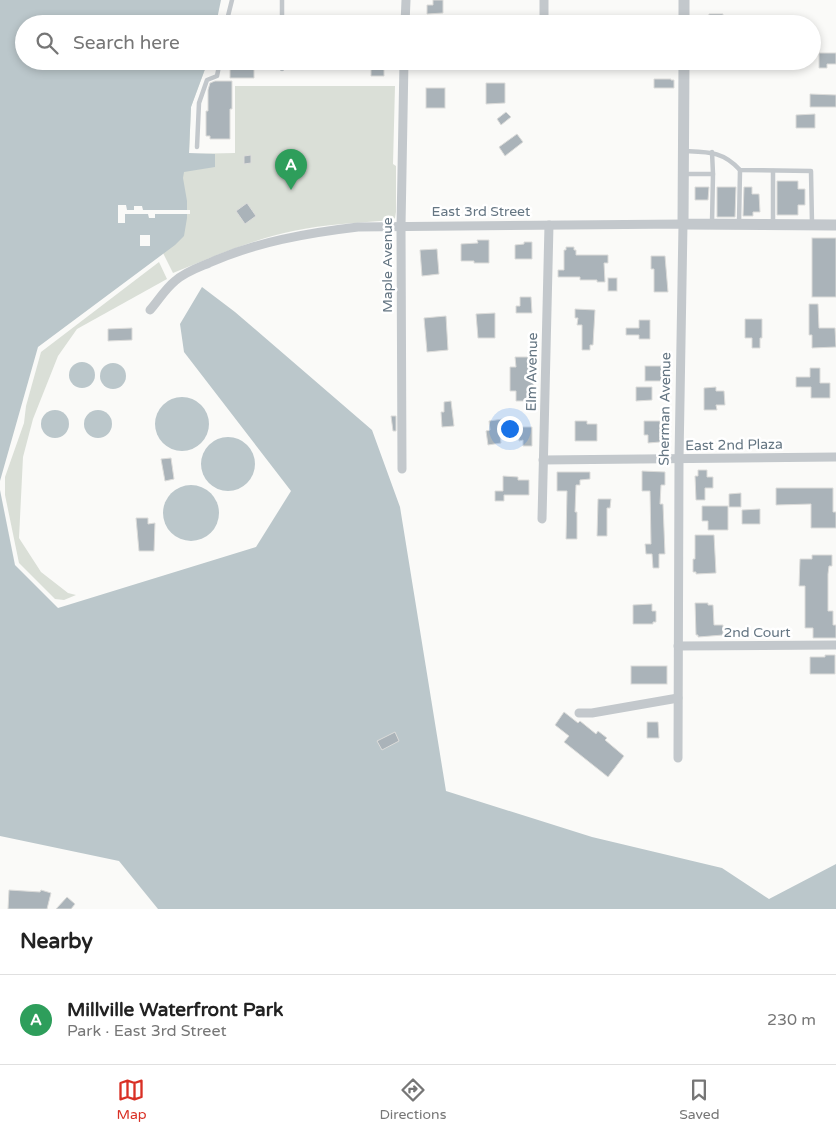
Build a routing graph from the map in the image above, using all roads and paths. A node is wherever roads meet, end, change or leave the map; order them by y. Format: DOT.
graph roads {
  1 [pos="232,0"];
  2 [pos="282,0"];
  3 [pos="406,0"];
  4 [pos="544,0"];
  5 [pos="684,0"];
  6 [pos="228,15"];
  7 [pos="282,15"];
  8 [pos="405,15"];
  9 [pos="544,15"];
  10 [pos="684,15"];
  11 [pos="218,70"];
  12 [pos="404,70"];
  13 [pos="684,70"];
  14 [pos="197,147"];
  15 [pos="684,151"];
  16 [pos="712,152"];
  17 [pos="740,170"];
  18 [pos="773,171"];
  19 [pos="683,174"];
  20 [pos="713,174"];
  21 [pos="683,224"];
  22 [pos="712,224"];
  23 [pos="739,225"];
  24 [pos="773,225"];
  25 [pos="812,225"];
  26 [pos="836,225"];
  27 [pos="401,226"];
  28 [pos="549,226"];
  29 [pos="150,310"];
  30 [pos="836,457"];
  31 [pos="679,459"];
  32 [pos="543,460"];
  33 [pos="402,469"];
  34 [pos="542,519"];
  35 [pos="836,645"];
  36 [pos="678,646"];
  37 [pos="678,698"];
  38 [pos="579,713"];
  39 [pos="678,758"];
  1 -- 6 [label="lane"];
  2 -- 7 [label="lane"];
  3 -- 8 [label="street"];
  4 -- 9 [label="street"];
  5 -- 10 [label="street"];
  11 -- 14 [label="lane"];
  12 -- 27 [label="street, Maple Avenue"];
  13 -- 15 [label="street, Sherman Avenue"];
  15 -- 16 [label="lane"];
  15 -- 19 [label="street, Sherman Avenue"];
  16 -- 17 [label="lane"];
  16 -- 20 [label="lane"];
  17 -- 18 [label="lane"];
  17 -- 23 [label="lane"];
  18 -- 24 [label="lane"];
  18 -- 25 [label="lane"];
  19 -- 20 [label="lane"];
  19 -- 21 [label="street, Sherman Avenue"];
  20 -- 22 [label="lane"];
  21 -- 22 [label="street, East 3rd Street"];
  21 -- 28 [label="street, East 3rd Street"];
  21 -- 31 [label="street, Sherman Avenue"];
  22 -- 23 [label="street, East 3rd Street"];
  23 -- 24 [label="street, East 3rd Street"];
  24 -- 25 [label="street, East 3rd Street"];
  25 -- 26 [label="street, East 3rd Street"];
  27 -- 28 [label="street, East 3rd Street"];
  27 -- 29 [label="street, East 3rd Street"];
  27 -- 33 [label="street, Maple Avenue"];
  28 -- 32 [label="street, Elm Avenue"];
  30 -- 31 [label="street, East 2nd Plaza"];
  31 -- 32 [label="street, East 2nd Plaza"];
  31 -- 36 [label="street, Sherman Avenue"];
  32 -- 34 [label="street, Elm Avenue"];
  35 -- 36 [label="street, 2nd Court"];
  36 -- 37 [label="street, Sherman Avenue"];
  37 -- 38 [label="street"];
  37 -- 39 [label="street, Sherman Avenue"];
}
